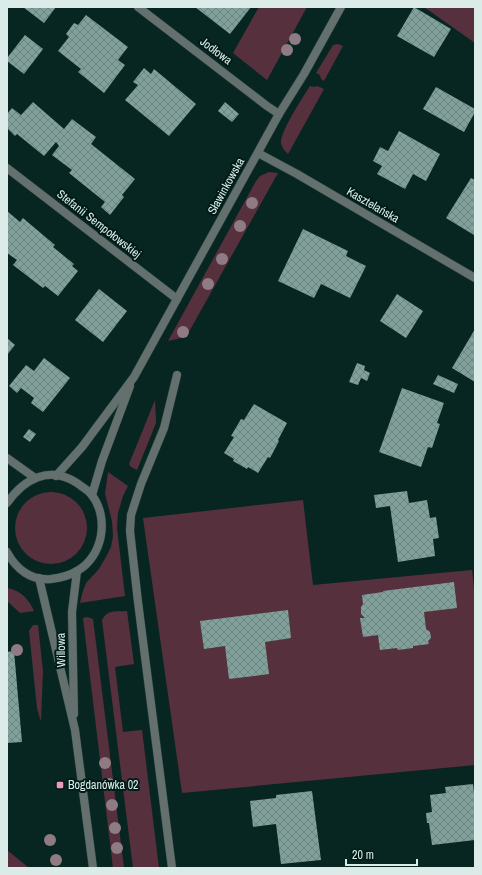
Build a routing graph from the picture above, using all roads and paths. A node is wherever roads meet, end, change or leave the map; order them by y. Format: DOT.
graph roads {
  1 [pos="138,7"];
  2 [pos="341,7"];
  3 [pos="280,114"];
  4 [pos="258,153"];
  5 [pos="7,168"];
  6 [pos="475,278"];
  7 [pos="177,299"];
  8 [pos="177,375"];
  9 [pos="134,377"];
  10 [pos="7,458"];
  11 [pos="56,476"];
  12 [pos="35,478"];
  13 [pos="92,495"];
  14 [pos="7,502"];
  15 [pos="7,552"];
  16 [pos="9,562"];
  17 [pos="77,571"];
  18 [pos="39,578"];
  19 [pos="75,730"];
  20 [pos="93,868"];
  21 [pos="172,868"];
  1 -- 3 [label="street, Jodłowa"];
  2 -- 3 [label="street, Sławinkowska"];
  3 -- 4 [label="street, Sławinkowska"];
  4 -- 6 [label="street, Kasztelańska"];
  4 -- 7 [label="street, Sławinkowska"];
  5 -- 7 [label="street, Stefanii Sempołowskiej"];
  7 -- 9 [label="street, Sławinkowska"];
  8 -- 21 [label="street"];
  9 -- 11 [label="street, Sławinkowska"];
  9 -- 13 [label="street, Sławinkowska"];
  10 -- 12 [label="street"];
  11 -- 12 [label="street"];
  11 -- 13 [label="street"];
  12 -- 14 [label="street"];
  13 -- 17 [label="street"];
  15 -- 16 [label="street"];
  16 -- 18 [label="street"];
  17 -- 18 [label="street"];
  17 -- 19 [label="street, Willowa"];
  18 -- 19 [label="street, Willowa"];
  19 -- 20 [label="street, Willowa"];
}
